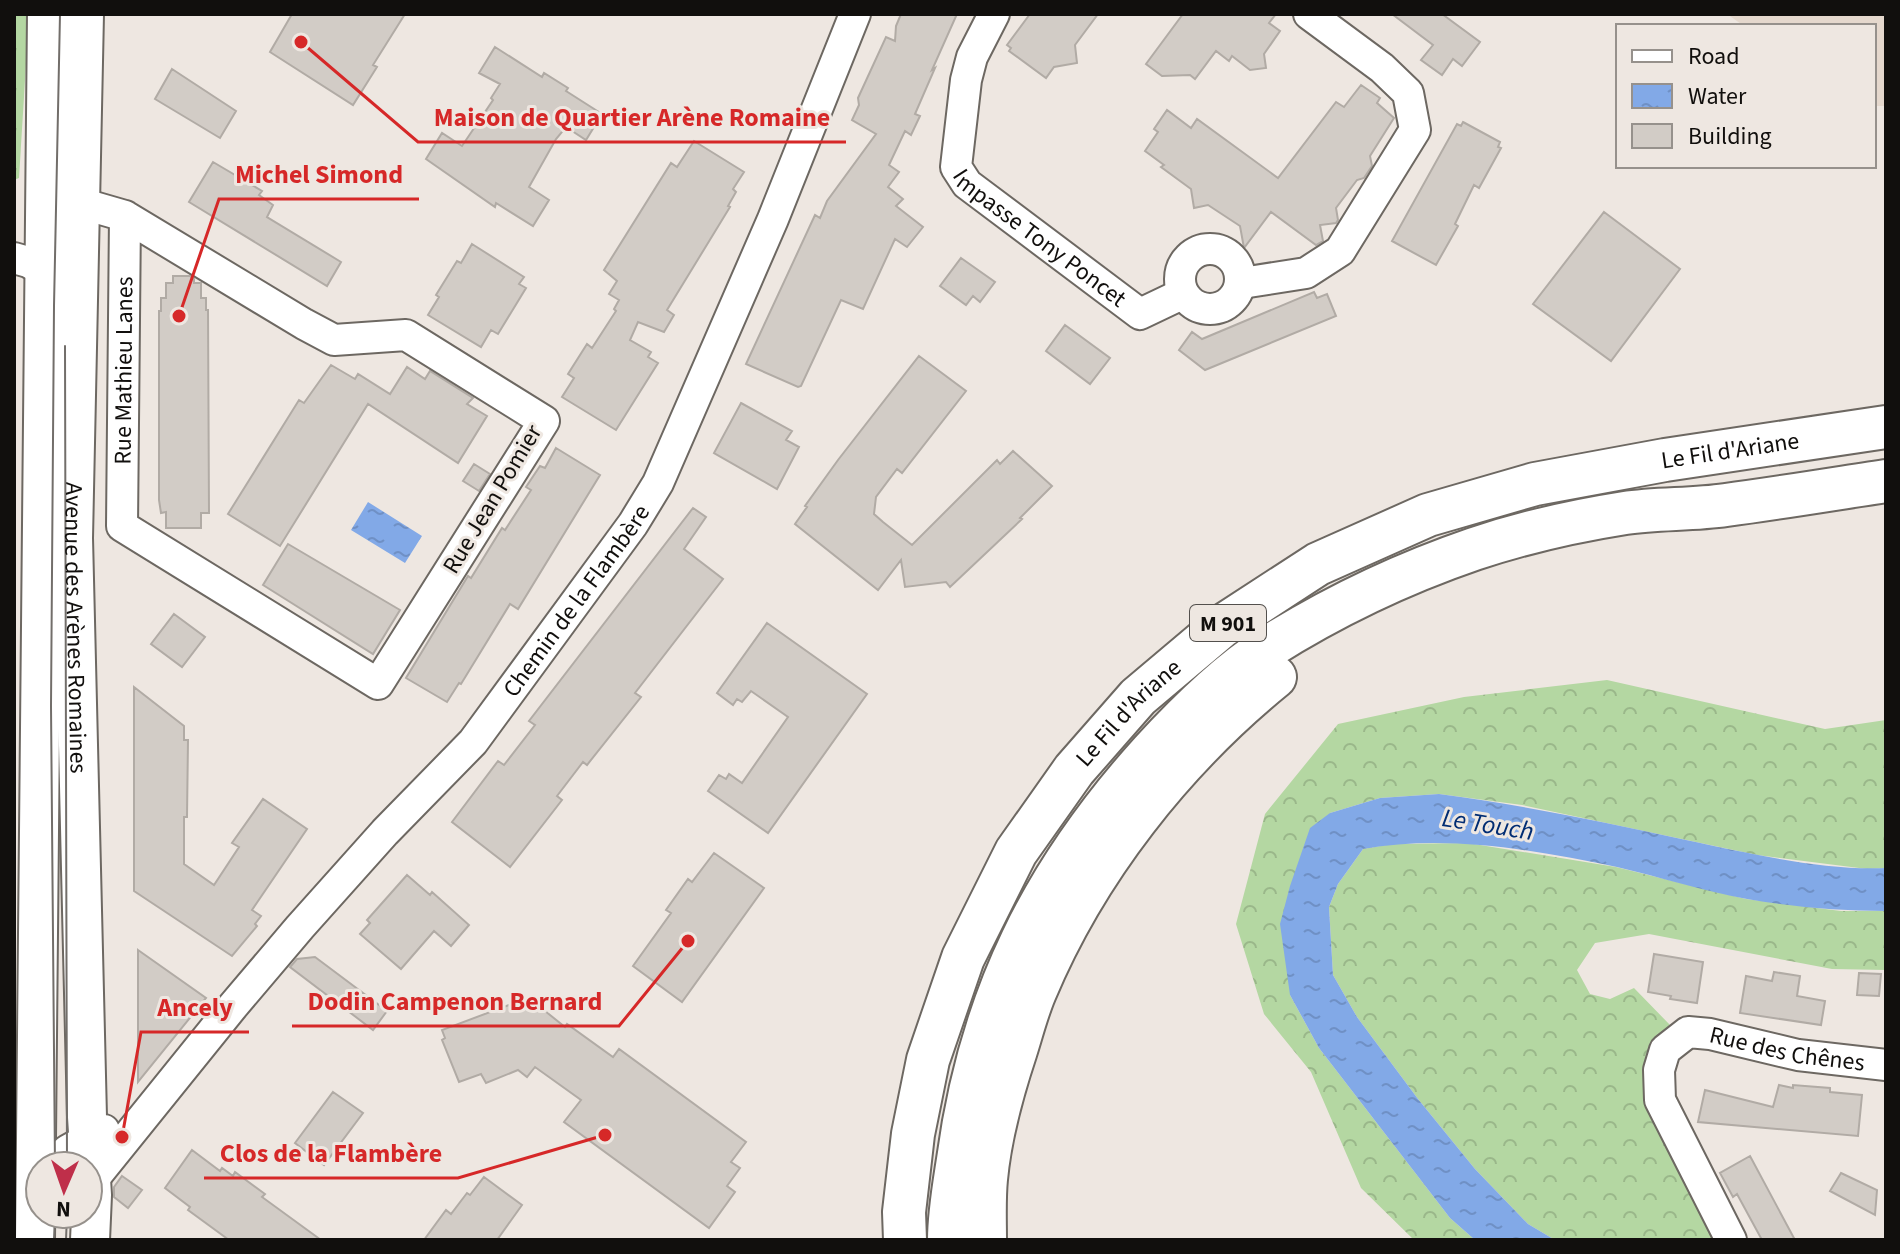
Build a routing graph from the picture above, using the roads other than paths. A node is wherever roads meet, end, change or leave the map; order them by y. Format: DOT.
graph roads {
  1 [pos="47,14"];
  2 [pos="84,14"];
  3 [pos="855,14"];
  4 [pos="994,14"];
  5 [pos="1309,14"];
  6 [pos="80,203"];
  7 [pos="125,216"];
  8 [pos="28,264"];
  9 [pos="1242,283"];
  10 [pos="1182,294"];
  11 [pos="1886,427"];
  12 [pos="1886,481"];
  13 [pos="1722,506"];
  14 [pos="122,526"];
  15 [pos="1886,1065"];
  16 [pos="158,1098"];
  17 [pos="87,1140"];
  18 [pos="43,1150"];
  19 [pos="68,1150"];
  20 [pos="88,1150"];
  21 [pos="104,1166"];
  22 [pos="901,1231"];
  23 [pos="949,1240"];
  24 [pos="985,1240"];
  25 [pos="1731,1240"];
  1 -- 8 [label="main road, Avenue des Arènes Romaines"];
  2 -- 6 [label="main road, Avenue des Arènes Romaines"];
  3 -- 16 [label="street, Chemin de la Flambère"];
  4 -- 10 [label="street, Impasse Tony Poncet"];
  5 -- 9 [label="street"];
  6 -- 7 [label="street, Rue Jean Pomier"];
  6 -- 17 [label="main road, Avenue des Arènes Romaines"];
  7 -- 14 [label="street, Rue Mathieu Lanes"];
  7 -- 14 [label="street, Rue Jean Pomier"];
  8 -- 18 [label="main road, Avenue des Arènes Romaines"];
  9 -- 10 [label="street"];
  9 -- 10 [label="street"];
  11 -- 22 [label="highway, Le Fil d'Ariane / M 901"];
  12 -- 13 [label="highway, Le Fil d'Ariane / M 901"];
  13 -- 23 [label="highway, Le Fil d'Ariane / M 901"];
  13 -- 24 [label="highway, M 901"];
  15 -- 25 [label="street, Rue des Chênes"];
  16 -- 17 [label="street, Chemin de la Flambère"];
  16 -- 21 [label="street, Chemin de la Flambère"];
  17 -- 19 [label="street, Chemin de la Flambère"];
  17 -- 20 [label="main road, Avenue des Arènes Romaines"];
}
